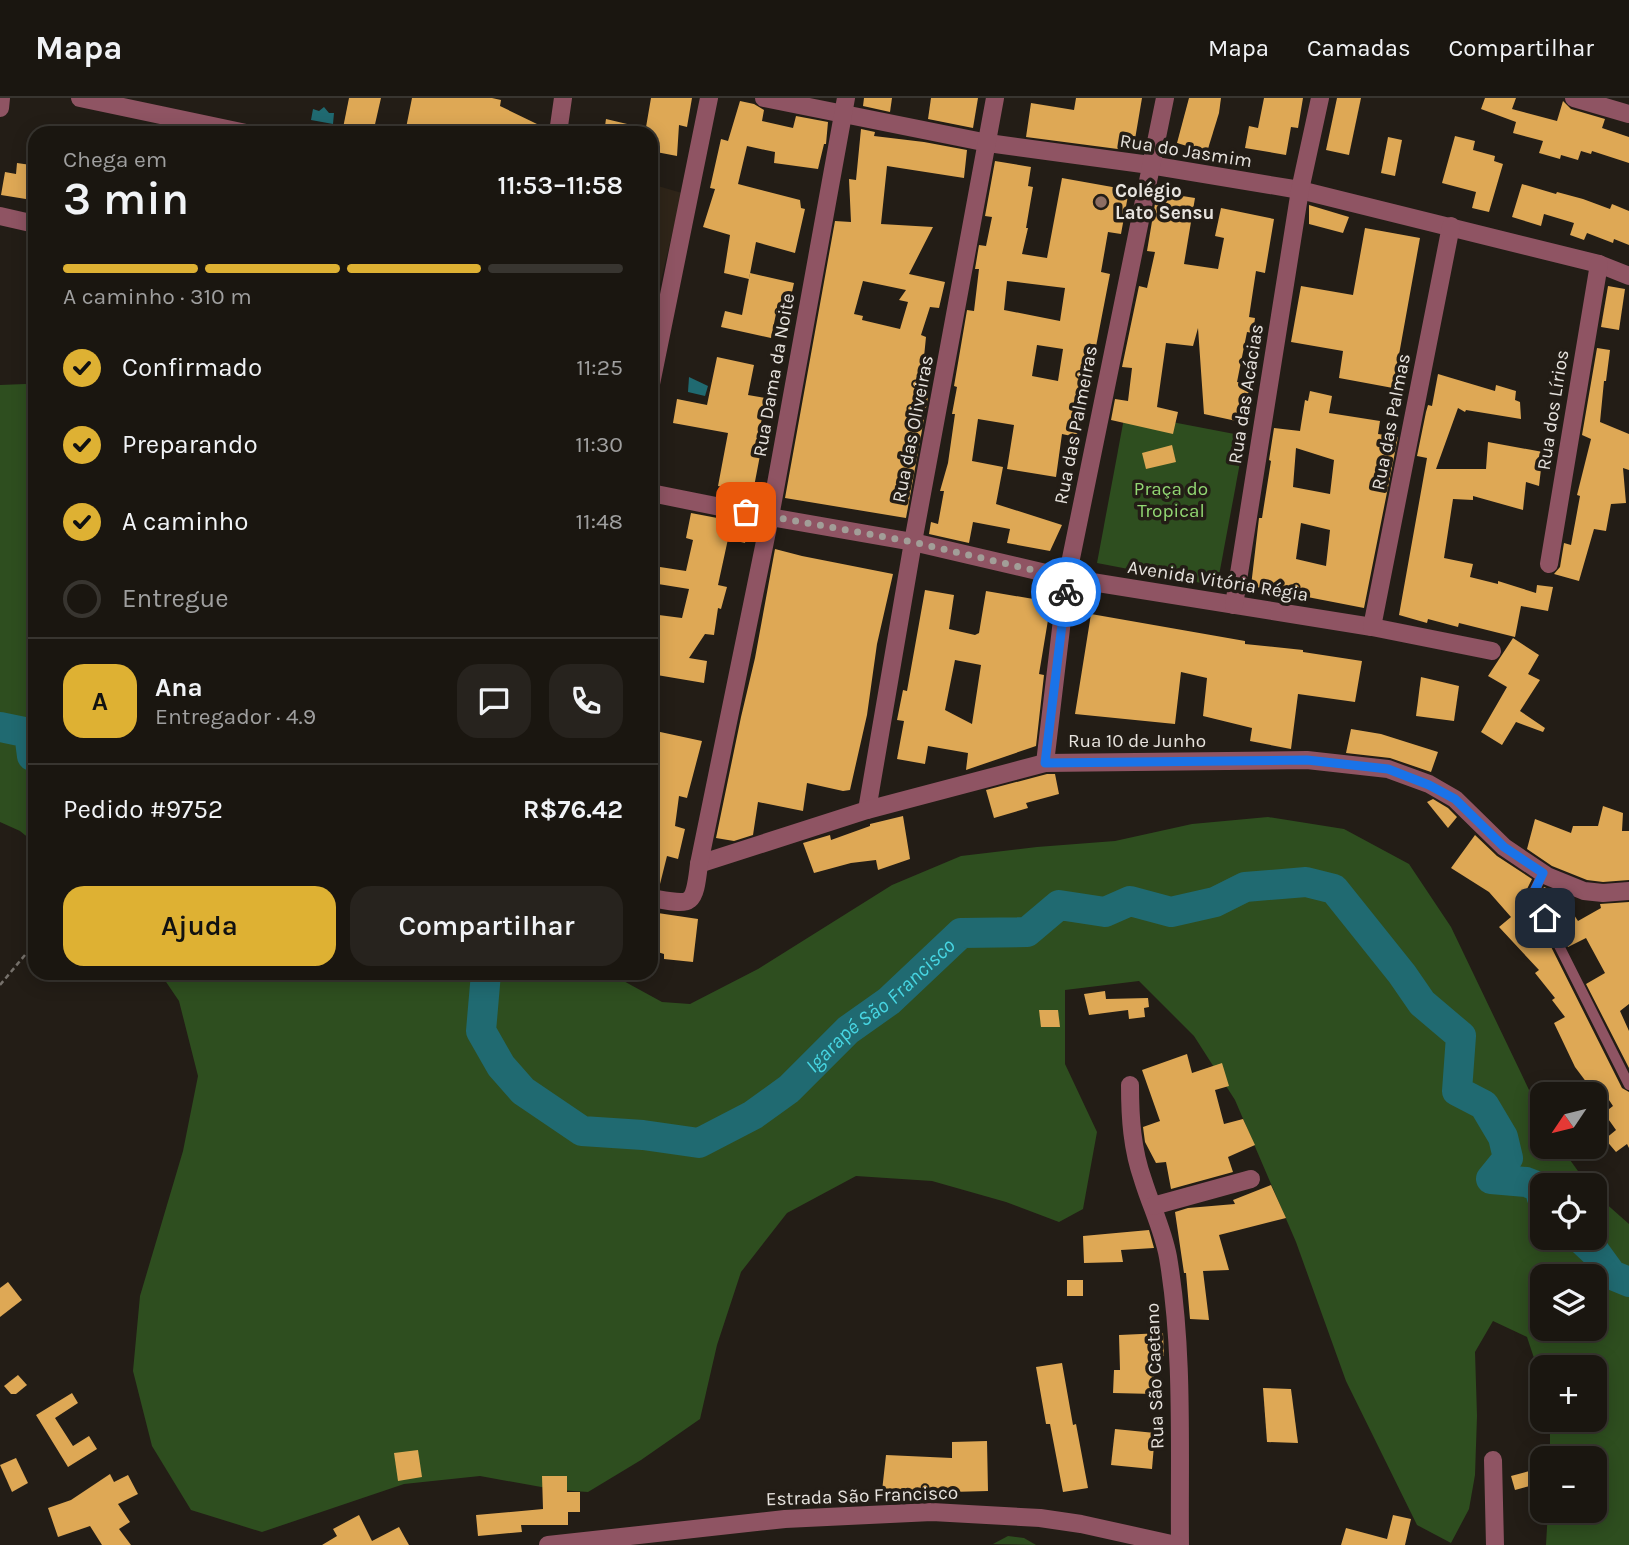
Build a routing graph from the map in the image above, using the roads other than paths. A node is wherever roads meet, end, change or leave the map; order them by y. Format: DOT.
graph roads {
  1 [pos="1,98"];
  2 [pos="80,98"];
  3 [pos="563,98"];
  4 [pos="709,98"];
  5 [pos="764,98"];
  6 [pos="995,98"];
  7 [pos="1165,98"];
  8 [pos="1320,98"];
  9 [pos="1574,98"];
  10 [pos="844,106"];
  11 [pos="0,108"];
  12 [pos="1629,114"];
  13 [pos="213,126"];
  14 [pos="559,126"];
  15 [pos="988,143"];
  16 [pos="1150,165"];
  17 [pos="1300,190"];
  18 [pos="0,216"];
  19 [pos="28,222"];
  20 [pos="1451,226"];
  21 [pos="1599,264"];
  22 [pos="1629,276"];
  23 [pos="658,349"];
  24 [pos="658,493"];
  25 [pos="770,517"];
  26 [pos="913,542"];
  27 [pos="1549,564"];
  28 [pos="1067,578"];
  29 [pos="1234,605"];
  30 [pos="1372,627"];
  31 [pos="1492,651"];
  32 [pos="1045,763"];
  33 [pos="867,810"];
  34 [pos="699,864"];
  35 [pos="1543,873"];
  36 [pos="1629,891"];
  37 [pos="658,899"];
  38 [pos="1130,1085"];
  39 [pos="1629,1085"];
  40 [pos="1251,1179"];
  41 [pos="1153,1206"];
  42 [pos="1493,1460"];
  43 [pos="548,1545"];
  44 [pos="1178,1545"];
  45 [pos="1495,1545"];
  1 -- 11 [label="street"];
  2 -- 13 [label="street"];
  3 -- 14 [label="street"];
  4 -- 23 [label="street"];
  5 -- 10 [label="street, Rua do Jasmim"];
  6 -- 15 [label="street, Rua das Oliveiras"];
  7 -- 16 [label="street, Rua das Palmeiras"];
  8 -- 17 [label="street, Rua das Acácias"];
  9 -- 12 [label="street"];
  10 -- 15 [label="street, Rua do Jasmim"];
  10 -- 25 [label="street, Rua Dama da Noite"];
  15 -- 16 [label="street, Rua do Jasmim"];
  15 -- 26 [label="street, Rua das Oliveiras"];
  16 -- 17 [label="street, Rua do Jasmim"];
  16 -- 28 [label="street, Rua das Palmeiras"];
  17 -- 20 [label="street, Rua do Jasmim"];
  17 -- 29 [label="street, Rua das Acácias"];
  18 -- 19 [label="street"];
  20 -- 21 [label="street, Rua do Jasmim"];
  20 -- 30 [label="street, Rua das Palmas"];
  21 -- 22 [label="street, Rua do Jasmim"];
  21 -- 27 [label="street, Rua dos Lírios"];
  24 -- 25 [label="street, Avenida Vitória Régia"];
  25 -- 26 [label="street, Avenida Vitória Régia"];
  25 -- 34 [label="street, Rua Dama da Noite"];
  26 -- 28 [label="street, Avenida Vitória Régia"];
  26 -- 33 [label="street, Rua das Oliveiras"];
  28 -- 29 [label="street, Avenida Vitória Régia"];
  28 -- 32 [label="street, Rua das Palmeiras"];
  29 -- 30 [label="street, Avenida Vitória Régia"];
  30 -- 31 [label="street, Avenida Vitória Régia"];
  32 -- 33 [label="street, Rua 10 de Junho"];
  32 -- 35 [label="street, Rua 10 de Junho"];
  33 -- 34 [label="street, Rua 10 de Junho"];
  34 -- 37 [label="street"];
  35 -- 36 [label="street, Rua 10 de Junho"];
  35 -- 39 [label="lane"];
  38 -- 41 [label="street, Rua São Caetano"];
  40 -- 41 [label="street"];
  41 -- 44 [label="street, Rua São Caetano"];
  42 -- 45 [label="street"];
  43 -- 44 [label="street, Estrada São Francisco"];
}
